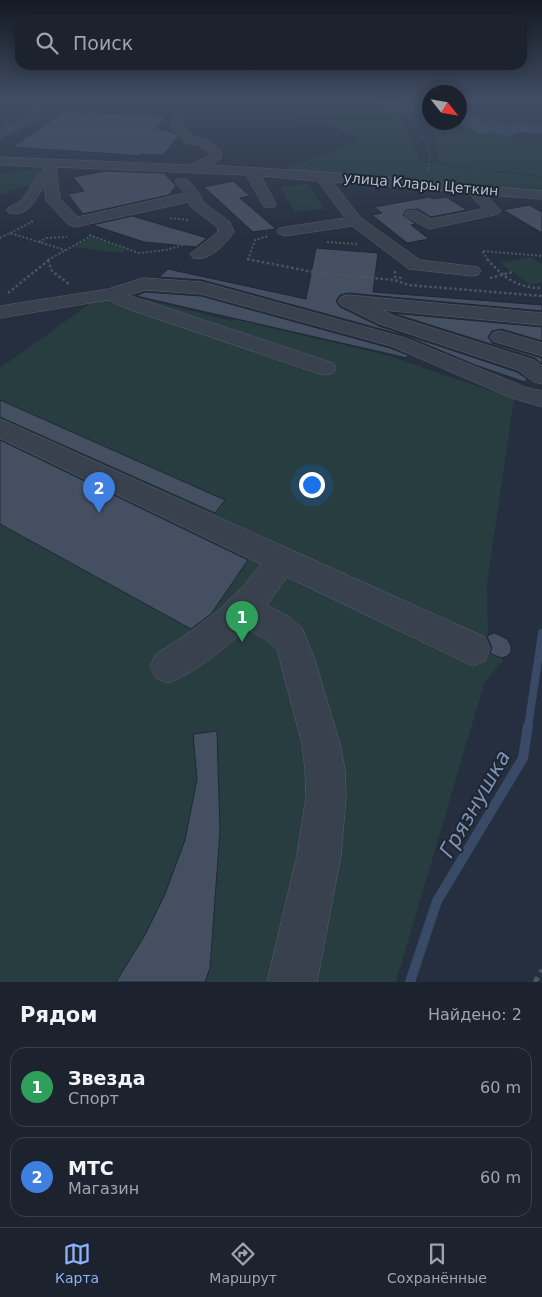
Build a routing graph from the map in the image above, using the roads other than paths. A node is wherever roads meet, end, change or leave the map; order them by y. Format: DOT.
graph roads {
  1 [pos="206,145"];
  2 [pos="0,161"];
  3 [pos="158,167"];
  4 [pos="47,168"];
  5 [pos="176,168"];
  6 [pos="190,168"];
  7 [pos="249,171"];
  8 [pos="323,176"];
  9 [pos="384,182"];
  10 [pos="473,189"];
  11 [pos="540,197"];
  12 [pos="195,200"];
  13 [pos="269,204"];
  14 [pos="14,210"];
  15 [pos="174,216"];
  16 [pos="355,221"];
  17 [pos="331,225"];
  18 [pos="303,228"];
  19 [pos="285,231"];
  20 [pos="200,254"];
  21 [pos="472,271"];
  22 [pos="110,294"];
  23 [pos="3,302"];
  24 [pos="542,319"];
  25 [pos="474,330"];
  26 [pos="542,350"];
  27 [pos="325,368"];
  28 [pos="542,377"];
  29 [pos="542,398"];
  30 [pos="0,428"];
  31 [pos="281,560"];
  32 [pos="244,610"];
  33 [pos="473,649"];
  34 [pos="168,666"];
  35 [pos="292,982"];
  1 -- 6 [label="street"];
  2 -- 3 [label="street"];
  2 -- 4 [label="street, улица Клары Цеткин"];
  3 -- 4 [label="street, улица Клары Цеткин"];
  3 -- 5 [label="street, улица Клары Цеткин"];
  4 -- 12 [label="street"];
  4 -- 14 [label="street"];
  5 -- 6 [label="street, улица Клары Цеткин"];
  5 -- 12 [label="street"];
  6 -- 7 [label="street, улица Клары Цеткин"];
  7 -- 8 [label="street, улица Клары Цеткин"];
  7 -- 13 [label="street"];
  8 -- 9 [label="street, улица Клары Цеткин"];
  8 -- 16 [label="street"];
  9 -- 10 [label="street, улица Клары Цеткин"];
  9 -- 10 [label="street"];
  10 -- 11 [label="street, улица Клары Цеткин"];
  12 -- 15 [label="street"];
  12 -- 20 [label="street"];
  16 -- 17 [label="street"];
  16 -- 21 [label="street"];
  17 -- 18 [label="street"];
  17 -- 18 [label="street"];
  18 -- 19 [label="street"];
  22 -- 23 [label="street"];
  22 -- 27 [label="street"];
  22 -- 29 [label="street"];
  24 -- 28 [label="street"];
  25 -- 26 [label="street"];
  30 -- 31 [label="street"];
  31 -- 32 [label="street"];
  31 -- 33 [label="street"];
  32 -- 34 [label="street"];
  32 -- 35 [label="street"];
}
